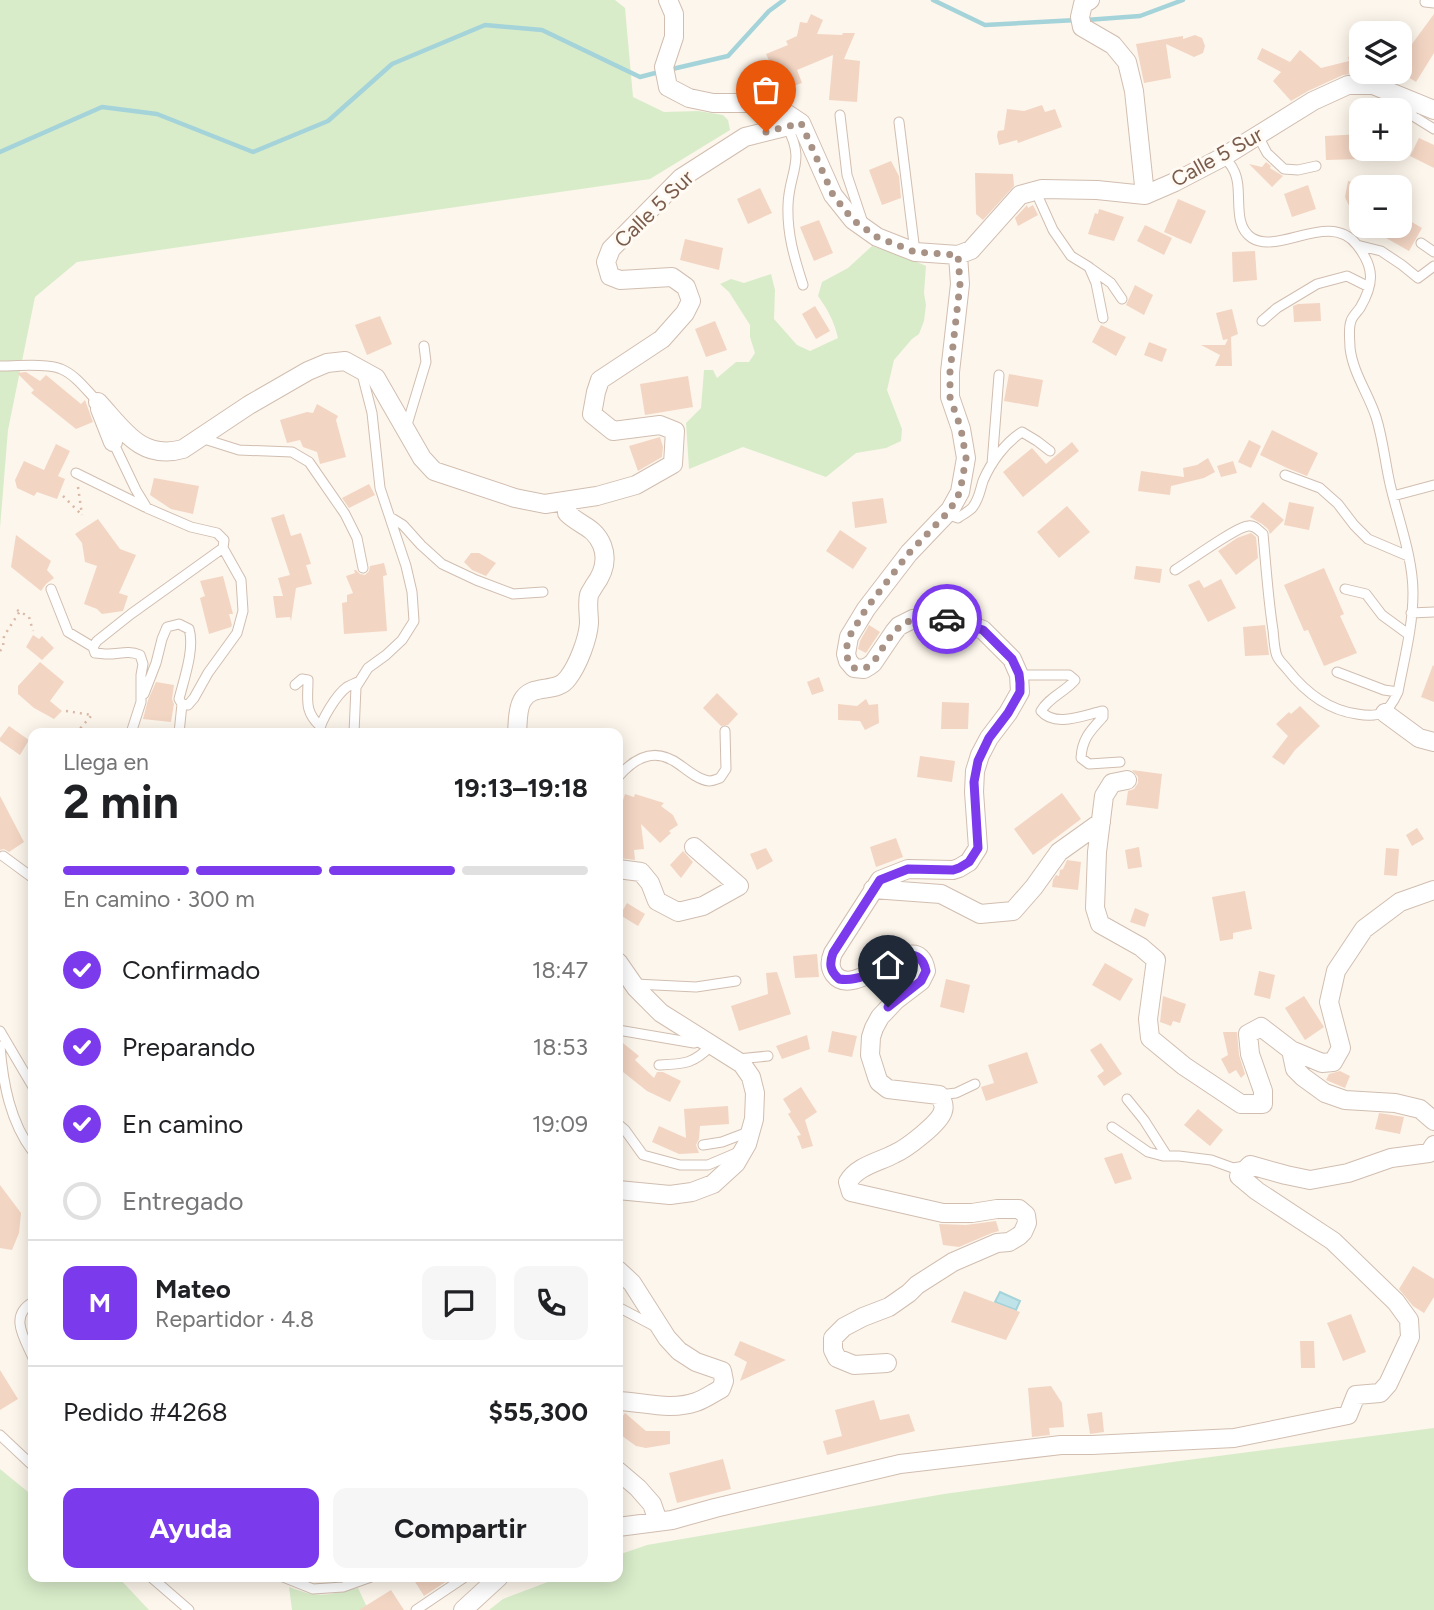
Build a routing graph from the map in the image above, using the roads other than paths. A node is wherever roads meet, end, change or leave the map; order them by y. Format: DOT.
graph roads {
  1 [pos="668,0"];
  2 [pos="1090,0"];
  3 [pos="1405,97"];
  4 [pos="1434,110"];
  5 [pos="841,115"];
  6 [pos="899,122"];
  7 [pos="794,125"];
  8 [pos="1434,129"];
  9 [pos="1258,136"];
  10 [pos="1223,156"];
  11 [pos="1316,166"];
  12 [pos="1035,190"];
  13 [pos="1145,195"];
  14 [pos="864,228"];
  15 [pos="1421,243"];
  16 [pos="1357,245"];
  17 [pos="915,252"];
  18 [pos="1434,252"];
  19 [pos="958,255"];
  20 [pos="1434,266"];
  21 [pos="1089,267"];
  22 [pos="803,285"];
  23 [pos="1369,287"];
  24 [pos="1122,299"];
  25 [pos="1103,318"];
  26 [pos="1262,321"];
  27 [pos="424,346"];
  28 [pos="0,366"];
  29 [pos="361,369"];
  30 [pos="999,375"];
  31 [pos="98,402"];
  32 [pos="405,429"];
  33 [pos="199,438"];
  34 [pos="113,442"];
  35 [pos="1050,451"];
  36 [pos="992,466"];
  37 [pos="76,473"];
  38 [pos="1285,475"];
  39 [pos="1434,485"];
  40 [pos="1393,496"];
  41 [pos="567,502"];
  42 [pos="147,508"];
  43 [pos="946,514"];
  44 [pos="390,517"];
  45 [pos="223,548"];
  46 [pos="1408,556"];
  47 [pos="363,568"];
  48 [pos="1175,570"];
  49 [pos="51,589"];
  50 [pos="1345,589"];
  51 [pos="543,592"];
  52 [pos="1434,612"];
  53 [pos="1411,613"];
  54 [pos="1408,634"];
  55 [pos="93,647"];
  56 [pos="1338,672"];
  57 [pos="1019,674"];
  58 [pos="360,681"];
  59 [pos="295,685"];
  60 [pos="1398,692"];
  61 [pos="141,702"];
  62 [pos="182,704"];
  63 [pos="1385,713"];
  64 [pos="133,728"];
  65 [pos="180,728"];
  66 [pos="318,728"];
  67 [pos="320,728"];
  68 [pos="354,728"];
  69 [pos="518,728"];
  70 [pos="725,731"];
  71 [pos="1434,741"];
  72 [pos="1119,762"];
  73 [pos="623,772"];
  74 [pos="1127,780"];
  75 [pos="1101,822"];
  76 [pos="694,847"];
  77 [pos="3,856"];
  78 [pos="623,870"];
  79 [pos="28,874"];
  80 [pos="873,889"];
  81 [pos="1434,890"];
  82 [pos="623,969"];
  83 [pos="736,981"];
  84 [pos="633,984"];
  85 [pos="0,1031"];
  86 [pos="623,1031"];
  87 [pos="708,1042"];
  88 [pos="0,1046"];
  89 [pos="1292,1050"];
  90 [pos="768,1056"];
  91 [pos="736,1059"];
  92 [pos="659,1065"];
  93 [pos="28,1079"];
  94 [pos="975,1084"];
  95 [pos="939,1095"];
  96 [pos="1127,1099"];
  97 [pos="1434,1121"];
  98 [pos="1112,1127"];
  99 [pos="623,1128"];
  100 [pos="751,1131"];
  101 [pos="703,1145"];
  102 [pos="1434,1145"];
  103 [pos="28,1146"];
  104 [pos="744,1149"];
  105 [pos="1167,1156"];
  106 [pos="1250,1165"];
  107 [pos="623,1190"];
  108 [pos="623,1275"];
  109 [pos="28,1305"];
  110 [pos="623,1310"];
  111 [pos="662,1330"];
  112 [pos="28,1347"];
  113 [pos="887,1363"];
  114 [pos="623,1402"];
  115 [pos="0,1435"];
  116 [pos="28,1461"];
  117 [pos="623,1475"];
  118 [pos="658,1521"];
  119 [pos="623,1526"];
  120 [pos="157,1582"];
  121 [pos="296,1582"];
  122 [pos="357,1582"];
  123 [pos="458,1582"];
  124 [pos="494,1582"];
  125 [pos="189,1610"];
  126 [pos="416,1610"];
  127 [pos="463,1610"];
  1 -- 7 [label="street"];
  2 -- 13 [label="street"];
  3 -- 4 [label="street, Calle 5 Sur"];
  3 -- 8 [label="lane"];
  3 -- 9 [label="street, Calle 5 Sur"];
  5 -- 14 [label="lane"];
  6 -- 17 [label="lane"];
  7 -- 14 [label="street"];
  7 -- 22 [label="lane"];
  7 -- 41 [label="street, Calle 5 Sur"];
  9 -- 10 [label="street, Calle 5 Sur"];
  9 -- 11 [label="lane"];
  10 -- 13 [label="street, Calle 5 Sur"];
  10 -- 16 [label="lane"];
  12 -- 13 [label="street, Calle 5 Sur"];
  12 -- 19 [label="street"];
  12 -- 21 [label="lane"];
  14 -- 17 [label="street"];
  15 -- 18 [label="lane"];
  16 -- 20 [label="lane"];
  16 -- 23 [label="lane"];
  17 -- 19 [label="street"];
  19 -- 43 [label="street"];
  21 -- 24 [label="lane"];
  21 -- 25 [label="lane"];
  23 -- 26 [label="lane"];
  23 -- 40 [label="lane"];
  27 -- 32 [label="lane"];
  28 -- 31 [label="lane"];
  29 -- 32 [label="street"];
  29 -- 33 [label="street"];
  29 -- 44 [label="lane"];
  30 -- 36 [label="lane"];
  31 -- 33 [label="street"];
  31 -- 34 [label="street"];
  32 -- 41 [label="street"];
  33 -- 47 [label="lane"];
  34 -- 42 [label="lane"];
  35 -- 36 [label="lane"];
  36 -- 43 [label="lane"];
  37 -- 42 [label="lane"];
  38 -- 46 [label="lane"];
  39 -- 40 [label="lane"];
  40 -- 46 [label="lane"];
  41 -- 69 [label="street"];
  42 -- 45 [label="lane"];
  43 -- 57 [label="street"];
  44 -- 51 [label="lane"];
  44 -- 58 [label="lane"];
  45 -- 55 [label="lane"];
  45 -- 62 [label="lane"];
  46 -- 53 [label="lane"];
  48 -- 63 [label="lane"];
  49 -- 55 [label="lane"];
  50 -- 54 [label="lane"];
  52 -- 53 [label="lane"];
  53 -- 54 [label="lane"];
  54 -- 60 [label="lane"];
  55 -- 61 [label="lane"];
  56 -- 60 [label="lane"];
  57 -- 72 [label="lane"];
  57 -- 80 [label="street"];
  58 -- 67 [label="lane"];
  58 -- 68 [label="lane"];
  59 -- 66 [label="lane"];
  60 -- 63 [label="lane"];
  61 -- 62 [label="lane"];
  61 -- 64 [label="lane"];
  62 -- 65 [label="lane"];
  63 -- 71 [label="street"];
  70 -- 73 [label="lane"];
  74 -- 75 [label="street"];
  75 -- 80 [label="street"];
  75 -- 89 [label="street"];
  76 -- 78 [label="street"];
  77 -- 79 [label="lane"];
  80 -- 95 [label="street"];
  81 -- 89 [label="street"];
  82 -- 84 [label="street"];
  83 -- 84 [label="lane"];
  84 -- 87 [label="street"];
  85 -- 93 [label="lane"];
  86 -- 87 [label="lane"];
  87 -- 91 [label="street"];
  87 -- 92 [label="lane"];
  88 -- 103 [label="lane"];
  89 -- 97 [label="street"];
  90 -- 91 [label="lane"];
  91 -- 100 [label="street"];
  94 -- 95 [label="lane"];
  95 -- 113 [label="street"];
  96 -- 105 [label="lane"];
  98 -- 105 [label="lane"];
  99 -- 104 [label="lane"];
  100 -- 101 [label="lane"];
  100 -- 104 [label="street"];
  102 -- 106 [label="street"];
  104 -- 107 [label="street"];
  105 -- 106 [label="lane"];
  106 -- 118 [label="street"];
  108 -- 111 [label="street"];
  109 -- 112 [label="lane"];
  110 -- 111 [label="lane"];
  111 -- 114 [label="street"];
  115 -- 116 [label="lane"];
  117 -- 118 [label="street"];
  118 -- 119 [label="street"];
  120 -- 125 [label="lane"];
  121 -- 122 [label="lane"];
  123 -- 126 [label="lane"];
  124 -- 127 [label="street"];
}
